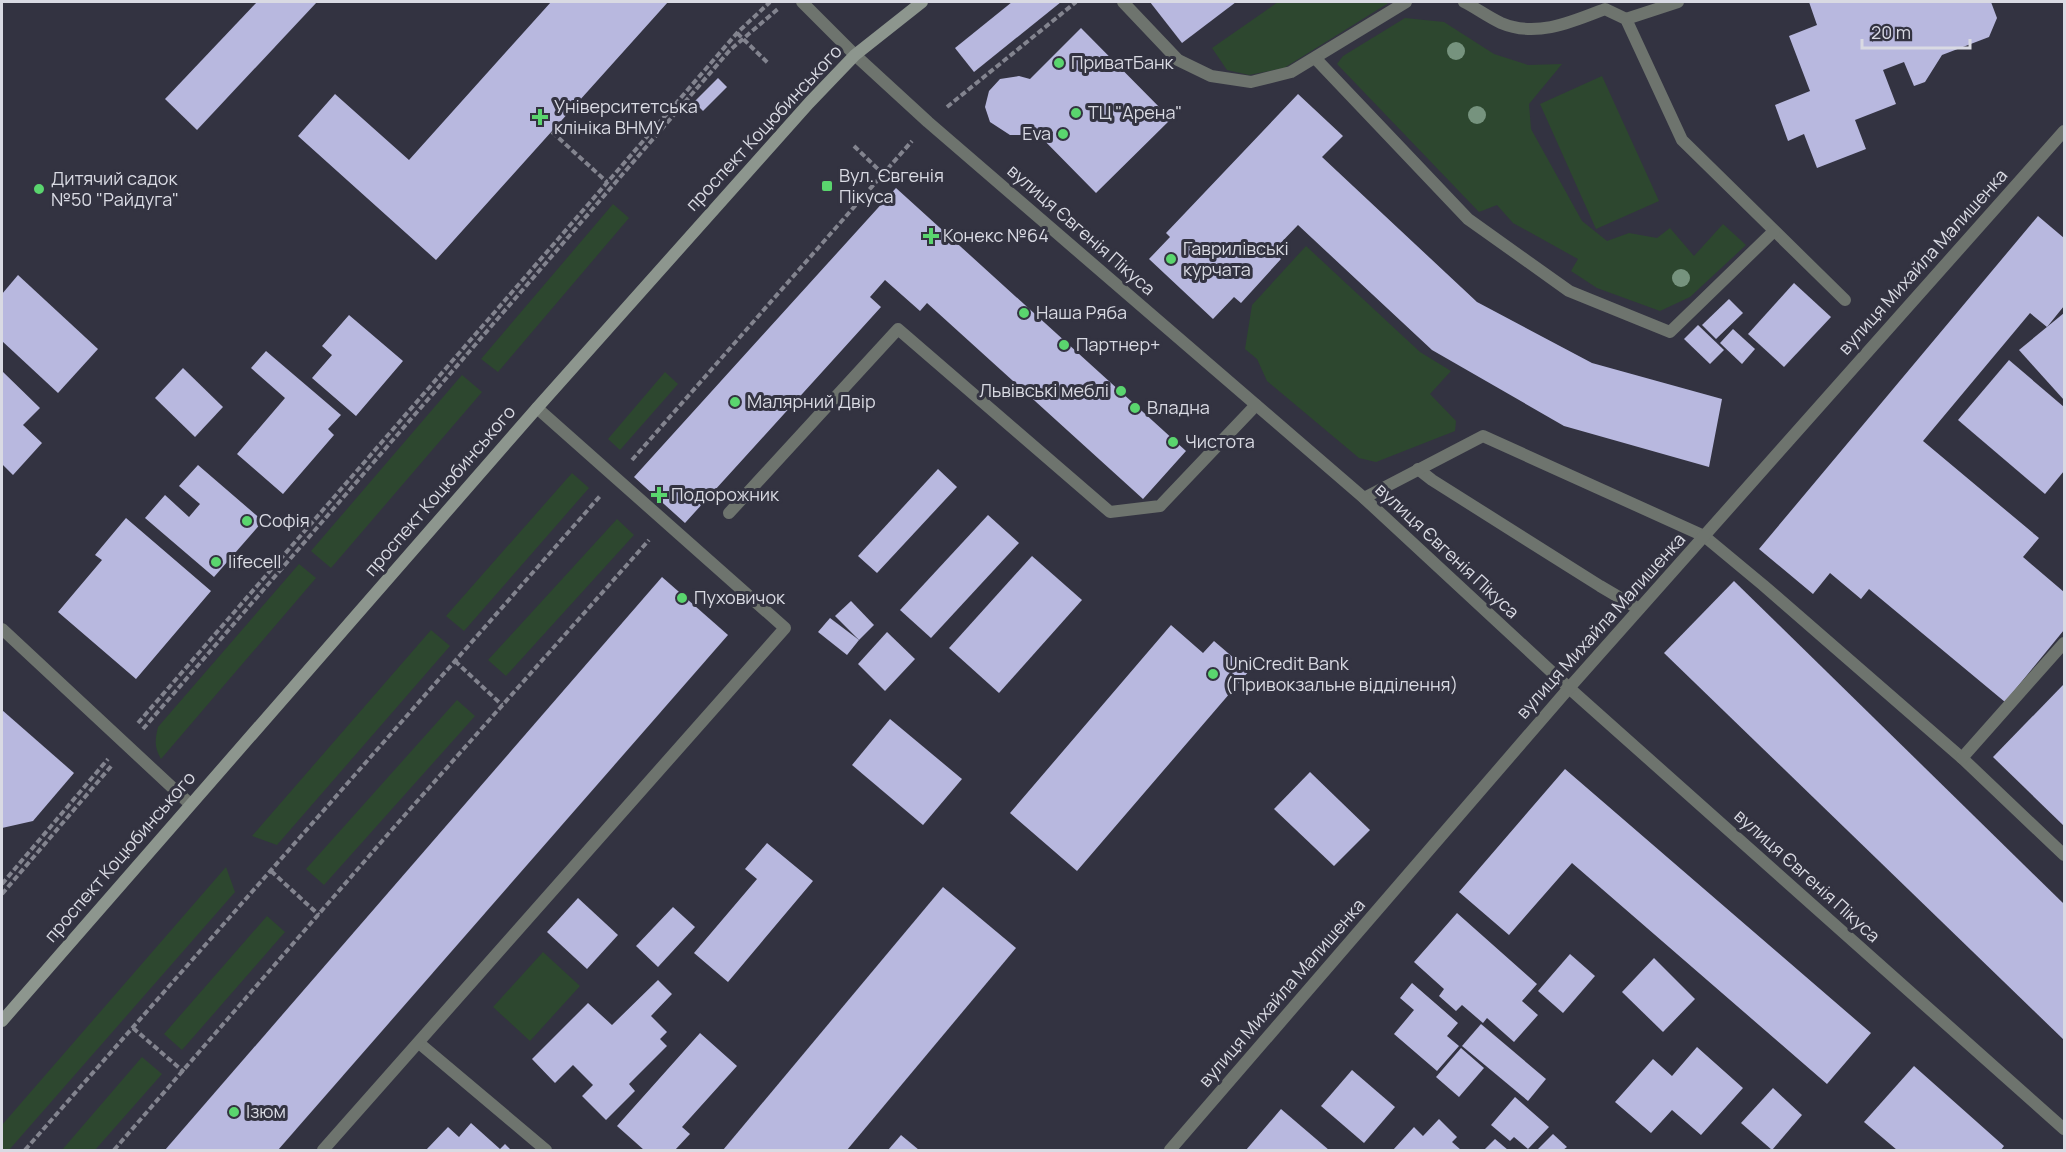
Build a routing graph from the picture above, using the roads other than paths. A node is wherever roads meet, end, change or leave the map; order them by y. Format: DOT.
graph roads {
  1 [pos="802,2"];
  2 [pos="922,2"];
  3 [pos="1123,2"];
  4 [pos="1406,2"];
  5 [pos="1464,2"];
  6 [pos="1678,2"];
  7 [pos="1626,19"];
  8 [pos="855,55"];
  9 [pos="1314,58"];
  10 [pos="2064,131"];
  11 [pos="1774,231"];
  12 [pos="1845,300"];
  13 [pos="1256,405"];
  14 [pos="537,408"];
  15 [pos="1418,469"];
  16 [pos="1364,498"];
  17 [pos="729,513"];
  18 [pos="1704,536"];
  19 [pos="1639,609"];
  20 [pos="2,630"];
  21 [pos="2064,643"];
  22 [pos="1569,688"];
  23 [pos="1962,758"];
  24 [pos="190,804"];
  25 [pos="2064,855"];
  26 [pos="2,1021"];
  27 [pos="419,1043"];
  28 [pos="2064,1129"];
  29 [pos="323,1150"];
  30 [pos="546,1150"];
  31 [pos="1170,1150"];
  1 -- 8 [label="street, вулиця Євгенія Пікуса"];
  2 -- 8 [label="main road, проспект Коцюбинського"];
  3 -- 9 [label="street"];
  4 -- 9 [label="street"];
  5 -- 7 [label="street"];
  6 -- 7 [label="street"];
  7 -- 11 [label="street"];
  8 -- 13 [label="street, вулиця Євгенія Пікуса"];
  8 -- 14 [label="main road, проспект Коцюбинського"];
  9 -- 11 [label="street"];
  10 -- 18 [label="street, вулиця Михайла Малишенка"];
  11 -- 12 [label="street"];
  13 -- 16 [label="street, вулиця Євгенія Пікуса"];
  13 -- 17 [label="street"];
  14 -- 24 [label="main road, проспект Коцюбинського"];
  14 -- 27 [label="street"];
  15 -- 16 [label="street"];
  15 -- 18 [label="street"];
  15 -- 19 [label="street"];
  16 -- 22 [label="street, вулиця Євгенія Пікуса"];
  18 -- 19 [label="street, вулиця Михайла Малишенка"];
  18 -- 23 [label="street"];
  19 -- 22 [label="street, вулиця Михайла Малишенка"];
  20 -- 24 [label="street"];
  21 -- 23 [label="street"];
  22 -- 28 [label="street, вулиця Євгенія Пікуса"];
  22 -- 31 [label="street, вулиця Михайла Малишенка"];
  23 -- 25 [label="street"];
  24 -- 26 [label="main road, проспект Коцюбинського"];
  27 -- 29 [label="street"];
  27 -- 30 [label="street"];
}
